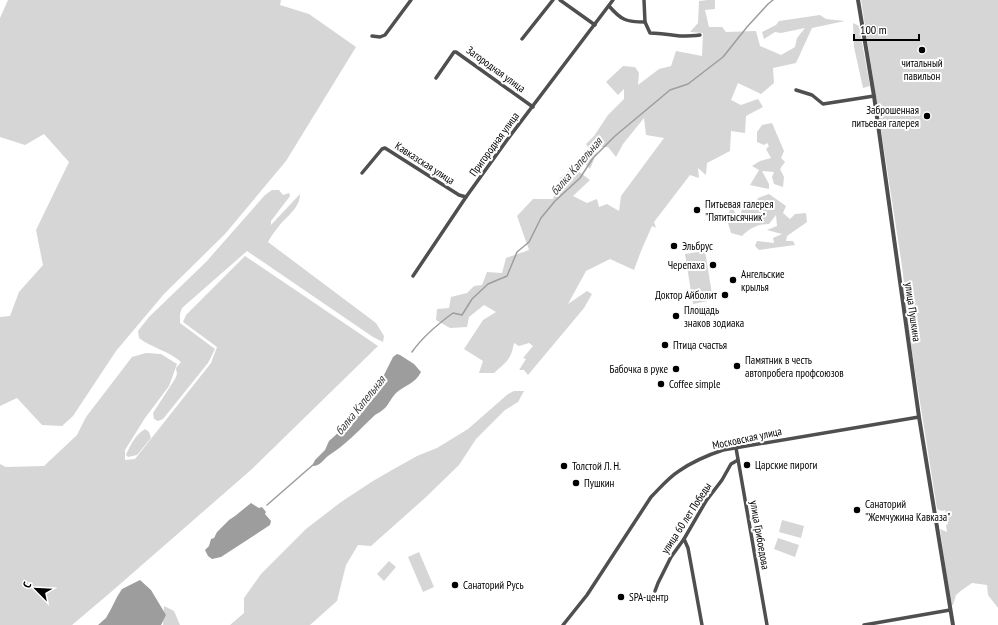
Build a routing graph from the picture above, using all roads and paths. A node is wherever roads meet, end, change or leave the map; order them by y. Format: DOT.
graph roads {
  1 [pos="411,0"];
  2 [pos="553,0"];
  3 [pos="560,0"];
  4 [pos="613,0"];
  5 [pos="644,0"];
  6 [pos="858,0"];
  7 [pos="609,6"];
  8 [pos="645,22"];
  9 [pos="595,25"];
  10 [pos="700,35"];
  11 [pos="372,36"];
  12 [pos="522,39"];
  13 [pos="436,78"];
  14 [pos="796,90"];
  15 [pos="874,96"];
  16 [pos="533,107"];
  17 [pos="362,172"];
  18 [pos="466,197"];
  19 [pos="413,276"];
  20 [pos="919,417"];
  21 [pos="736,448"];
  22 [pos="738,460"];
  23 [pos="684,539"];
  24 [pos="655,591"];
  25 [pos="950,610"];
  26 [pos="563,625"];
  27 [pos="702,625"];
  28 [pos="767,625"];
  29 [pos="864,625"];
  30 [pos="953,625"];
  1 -- 11 [label="street"];
  2 -- 12 [label="street"];
  3 -- 9 [label="street"];
  4 -- 7 [label="street, Пригородная улица"];
  5 -- 8 [label="street"];
  6 -- 15 [label="street, улица Пушкина"];
  7 -- 8 [label="street"];
  7 -- 9 [label="street, Пригородная улица"];
  8 -- 10 [label="street"];
  9 -- 16 [label="street, Пригородная улица"];
  13 -- 16 [label="street, Загородная улица"];
  14 -- 15 [label="street"];
  15 -- 20 [label="street, улица Пушкина"];
  16 -- 18 [label="street, Пригородная улица"];
  17 -- 18 [label="street, Кавказская улица"];
  18 -- 19 [label="street, Пригородная улица"];
  20 -- 21 [label="street, Московская улица"];
  20 -- 25 [label="street, улица Пушкина"];
  21 -- 22 [label="street, улица Грибоедова"];
  21 -- 26 [label="street, Московская улица"];
  22 -- 23 [label="street, улица 60 лет Победы"];
  22 -- 28 [label="street, улица Грибоедова"];
  23 -- 24 [label="street, улица 60 лет Победы"];
  23 -- 27 [label="street"];
  25 -- 29 [label="street"];
  25 -- 30 [label="street, улица Пушкина"];
}
